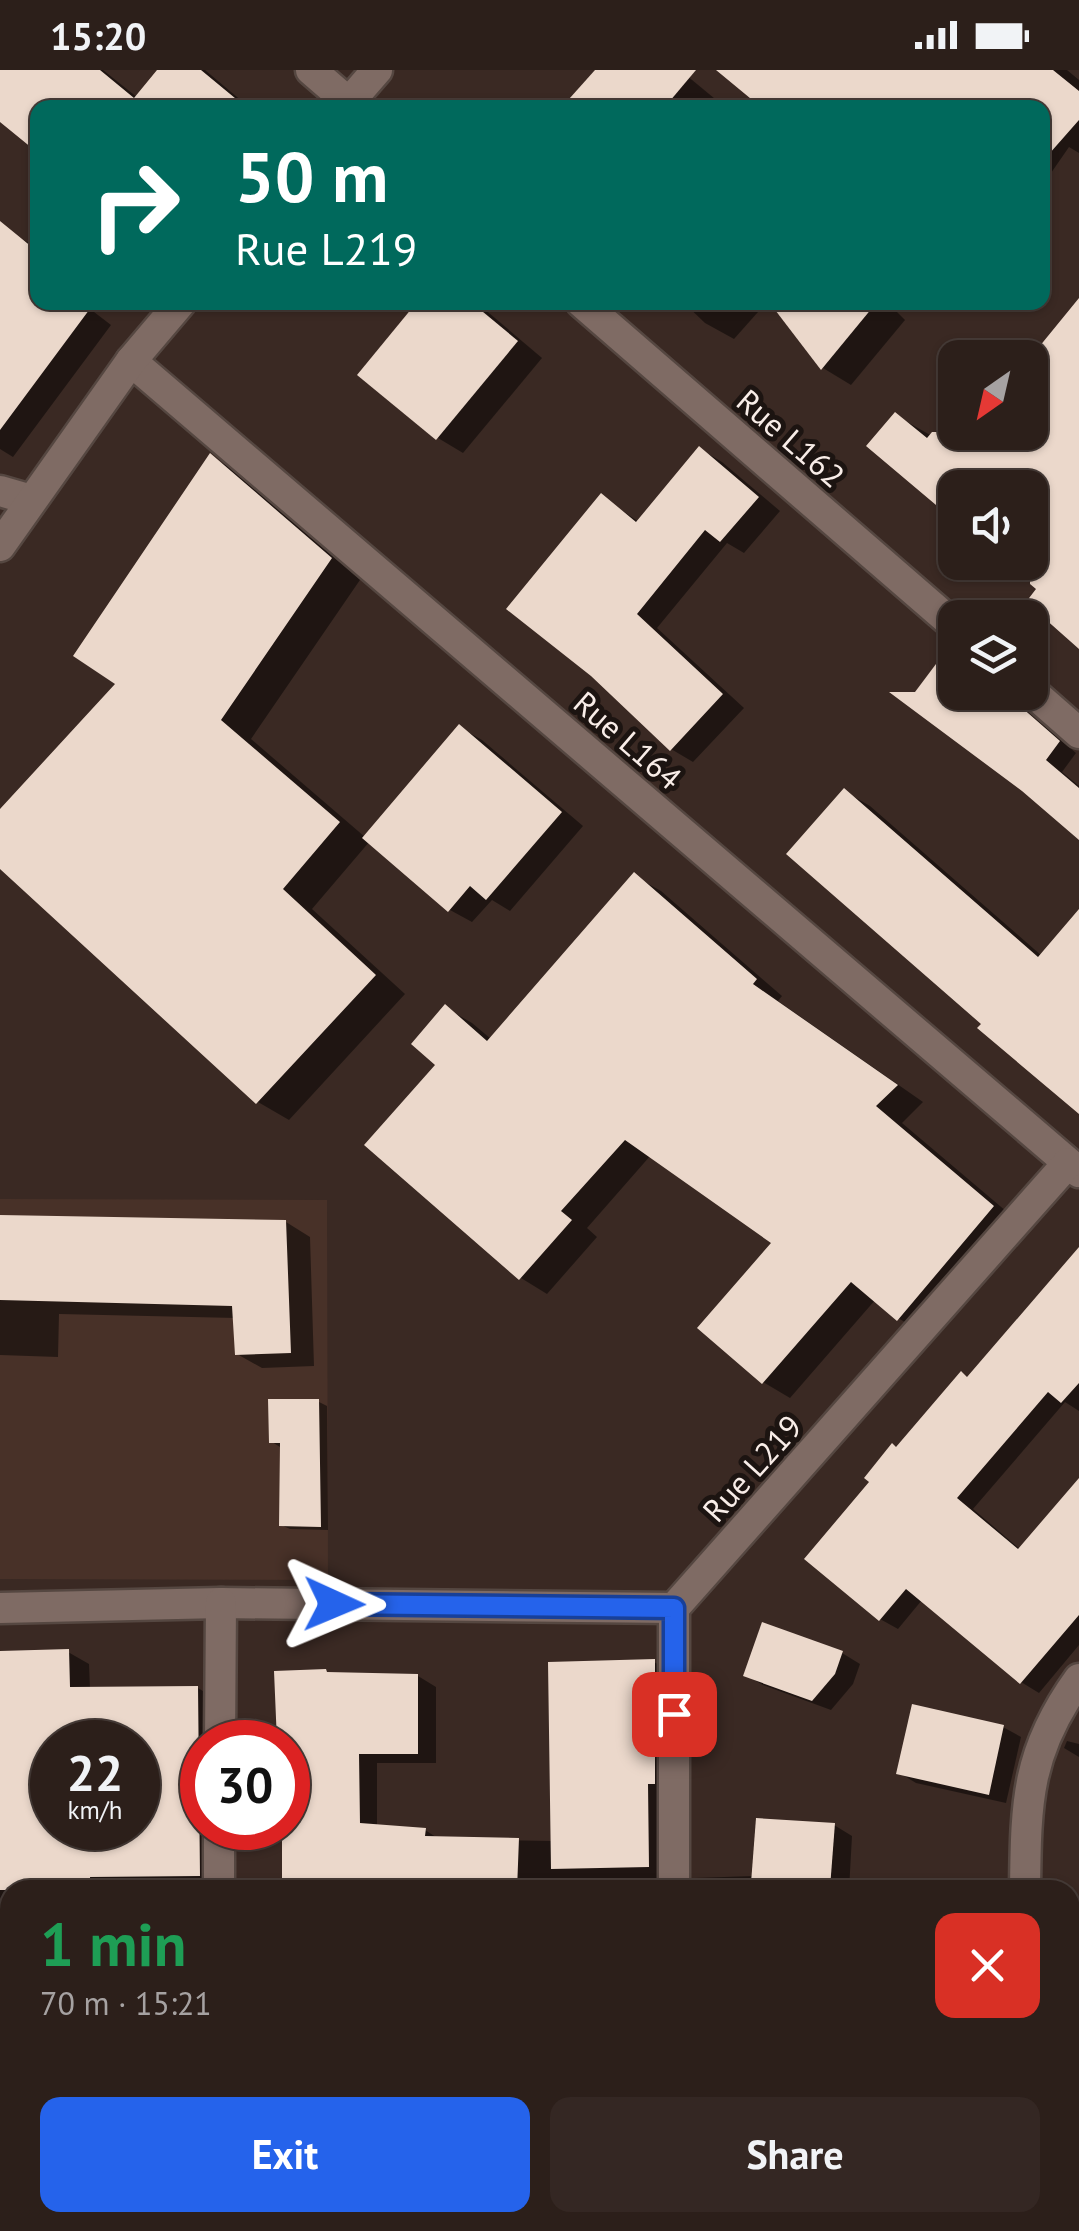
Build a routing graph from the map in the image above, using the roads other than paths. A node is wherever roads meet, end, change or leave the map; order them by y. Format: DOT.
graph roads {
  1 [pos="310,70"];
  2 [pos="377,70"];
  3 [pos="342,100"];
  4 [pos="354,100"];
  5 [pos="173,310"];
  6 [pos="590,310"];
  7 [pos="132,360"];
  8 [pos="0,491"];
  9 [pos="30,500"];
  10 [pos="0,546"];
  11 [pos="938,611"];
  12 [pos="1048,706"];
  13 [pos="1079,733"];
  14 [pos="1074,1167"];
  15 [pos="221,1604"];
  16 [pos="0,1608"];
  17 [pos="674,1608"];
  18 [pos="1079,1678"];
  19 [pos="220,1720"];
  20 [pos="219,1850"];
  21 [pos="219,1880"];
  22 [pos="674,1880"];
  23 [pos="1025,1880"];
  1 -- 3 [label="street"];
  2 -- 4 [label="street"];
  5 -- 7 [label="street"];
  6 -- 11 [label="street, Rue L162"];
  7 -- 9 [label="street"];
  7 -- 14 [label="street, Rue L164"];
  8 -- 9 [label="street"];
  9 -- 10 [label="street"];
  12 -- 13 [label="street"];
  14 -- 17 [label="street, Rue L219"];
  15 -- 16 [label="street"];
  15 -- 17 [label="street"];
  15 -- 19 [label="street"];
  17 -- 22 [label="street"];
  18 -- 23 [label="street"];
  20 -- 21 [label="street"];
}
